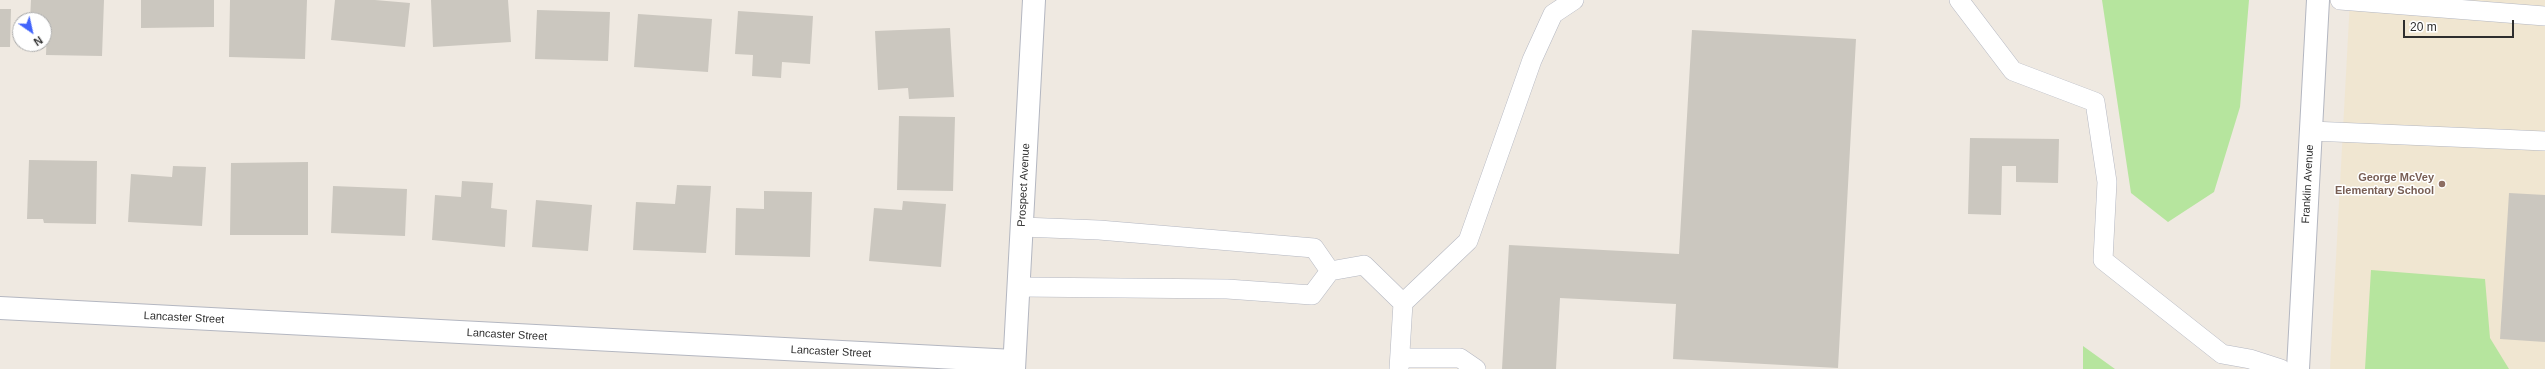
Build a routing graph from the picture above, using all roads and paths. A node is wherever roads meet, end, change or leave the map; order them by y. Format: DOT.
graph roads {
  1 [pos="1034,0"];
  2 [pos="1574,0"];
  3 [pos="1959,0"];
  4 [pos="2318,0"];
  5 [pos="2340,0"];
  6 [pos="2545,16"];
  7 [pos="2311,131"];
  8 [pos="2545,142"];
  9 [pos="1022,227"];
  10 [pos="1330,271"];
  11 [pos="1019,287"];
  12 [pos="1403,303"];
  13 [pos="0,308"];
  14 [pos="1400,364"];
  15 [pos="1014,365"];
  16 [pos="1476,369"];
  17 [pos="2281,369"];
  18 [pos="2298,369"];
  1 -- 9 [label="street, Prospect Avenue"];
  2 -- 12 [label="lane"];
  3 -- 17 [label="lane"];
  4 -- 7 [label="street, Franklin Avenue"];
  5 -- 6 [label="lane"];
  7 -- 8 [label="lane"];
  7 -- 18 [label="street, Franklin Avenue"];
  9 -- 10 [label="lane"];
  9 -- 11 [label="street, Prospect Avenue"];
  10 -- 11 [label="lane"];
  10 -- 12 [label="lane"];
  11 -- 15 [label="street, Prospect Avenue"];
  12 -- 14 [label="lane"];
  13 -- 15 [label="street, Lancaster Street"];
  14 -- 16 [label="lane"];
}
